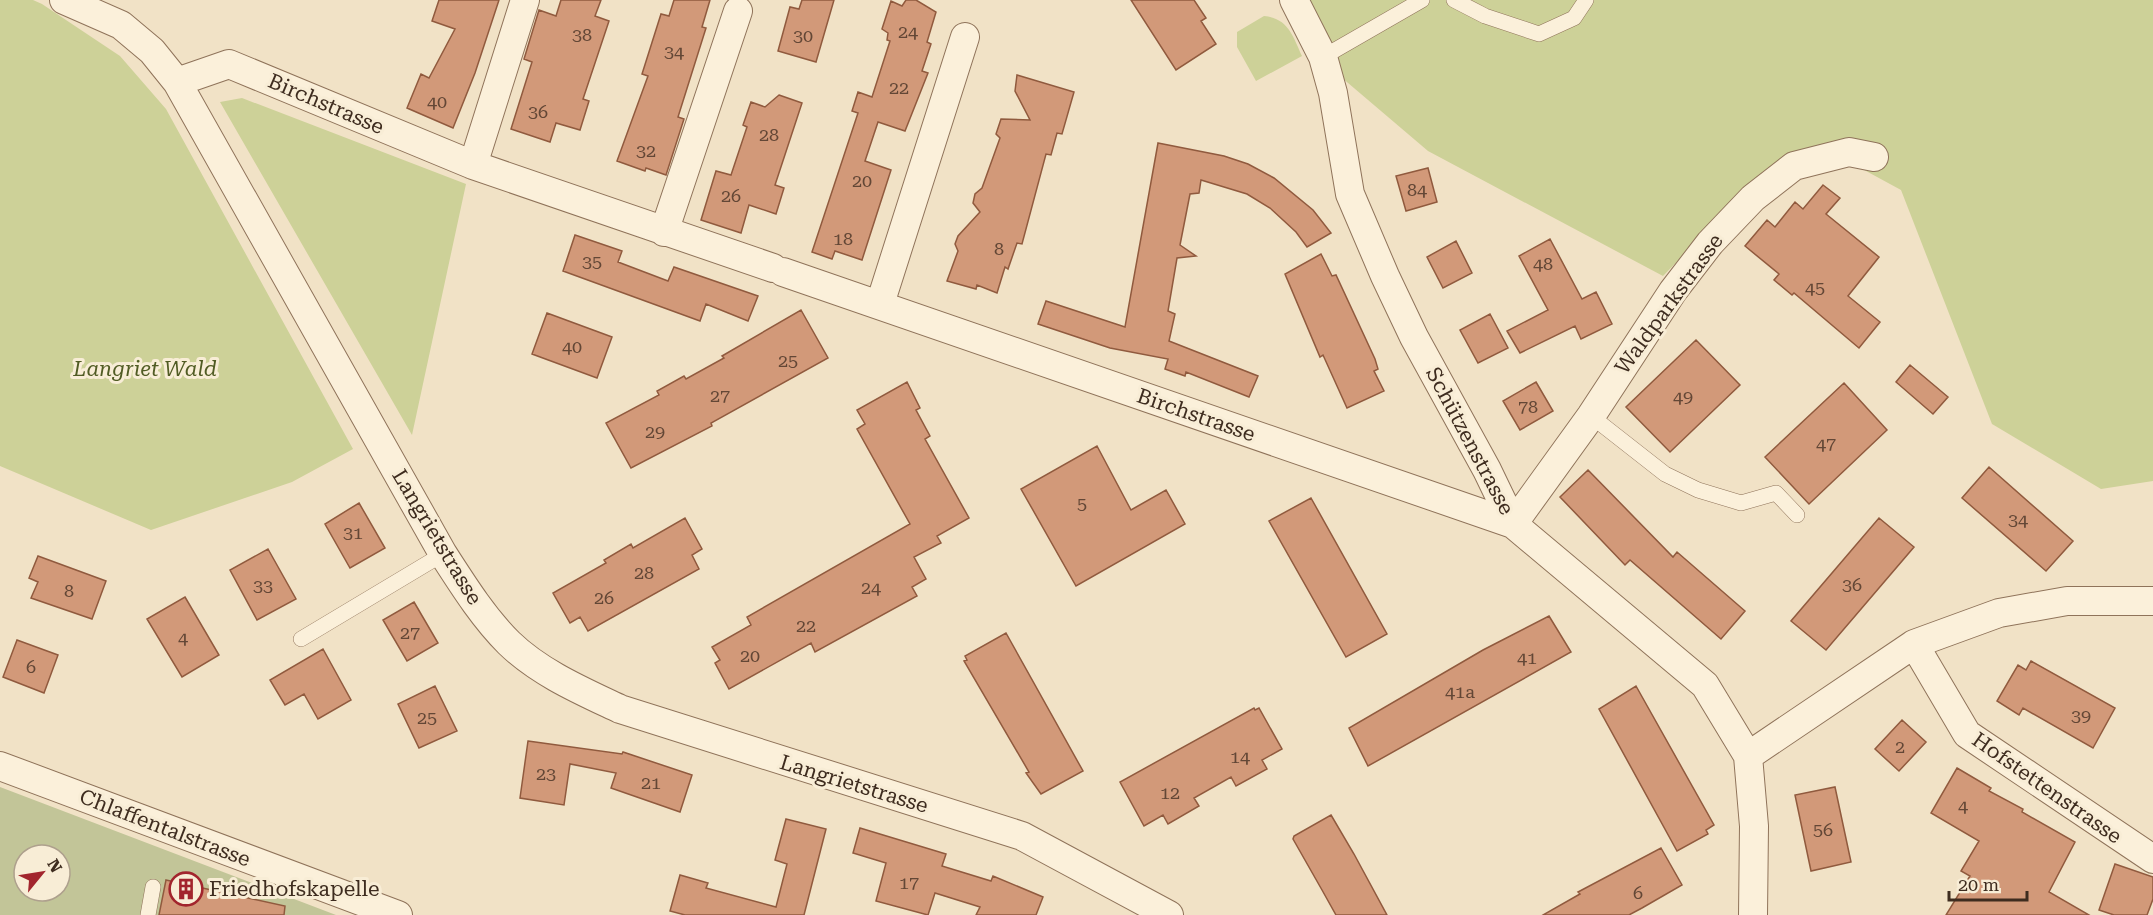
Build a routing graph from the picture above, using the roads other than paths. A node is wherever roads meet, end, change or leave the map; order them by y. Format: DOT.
graph roads {
  1 [pos="64,0"];
  2 [pos="525,0"];
  3 [pos="1294,0"];
  4 [pos="1422,0"];
  5 [pos="1454,0"];
  6 [pos="1586,0"];
  7 [pos="738,11"];
  8 [pos="965,37"];
  9 [pos="1323,57"];
  10 [pos="177,82"];
  11 [pos="1874,157"];
  12 [pos="473,165"];
  13 [pos="664,232"];
  14 [pos="880,304"];
  15 [pos="1591,416"];
  16 [pos="1797,515"];
  17 [pos="1513,524"];
  18 [pos="443,554"];
  19 [pos="2153,601"];
  20 [pos="301,639"];
  21 [pos="1914,644"];
  22 [pos="1748,756"];
  23 [pos="0,766"];
  24 [pos="2153,859"];
  25 [pos="153,887"];
  26 [pos="148,915"];
  27 [pos="398,915"];
  28 [pos="1168,915"];
  29 [pos="1753,915"];
  1 -- 10 [label="street, Langrietstrasse"];
  2 -- 12 [label="street"];
  3 -- 9 [label="street, Schützenstrasse"];
  4 -- 9 [label="lane"];
  5 -- 6 [label="lane"];
  7 -- 13 [label="street"];
  8 -- 14 [label="street"];
  9 -- 17 [label="street, Schützenstrasse"];
  10 -- 12 [label="street, Birchstrasse"];
  10 -- 18 [label="street, Langrietstrasse"];
  11 -- 15 [label="street, Waldparkstrasse"];
  12 -- 13 [label="street, Birchstrasse"];
  13 -- 14 [label="street, Birchstrasse"];
  14 -- 17 [label="street, Birchstrasse"];
  15 -- 16 [label="lane"];
  15 -- 17 [label="street, Waldparkstrasse"];
  17 -- 22 [label="street, Schützenstrasse"];
  18 -- 20 [label="lane"];
  18 -- 28 [label="street, Langrietstrasse"];
  19 -- 21 [label="street"];
  21 -- 22 [label="street"];
  21 -- 24 [label="street, Hofstettenstrasse"];
  22 -- 29 [label="street, Schützenstrasse"];
  23 -- 27 [label="street, Chlaffentalstrasse"];
  25 -- 26 [label="lane"];
}
